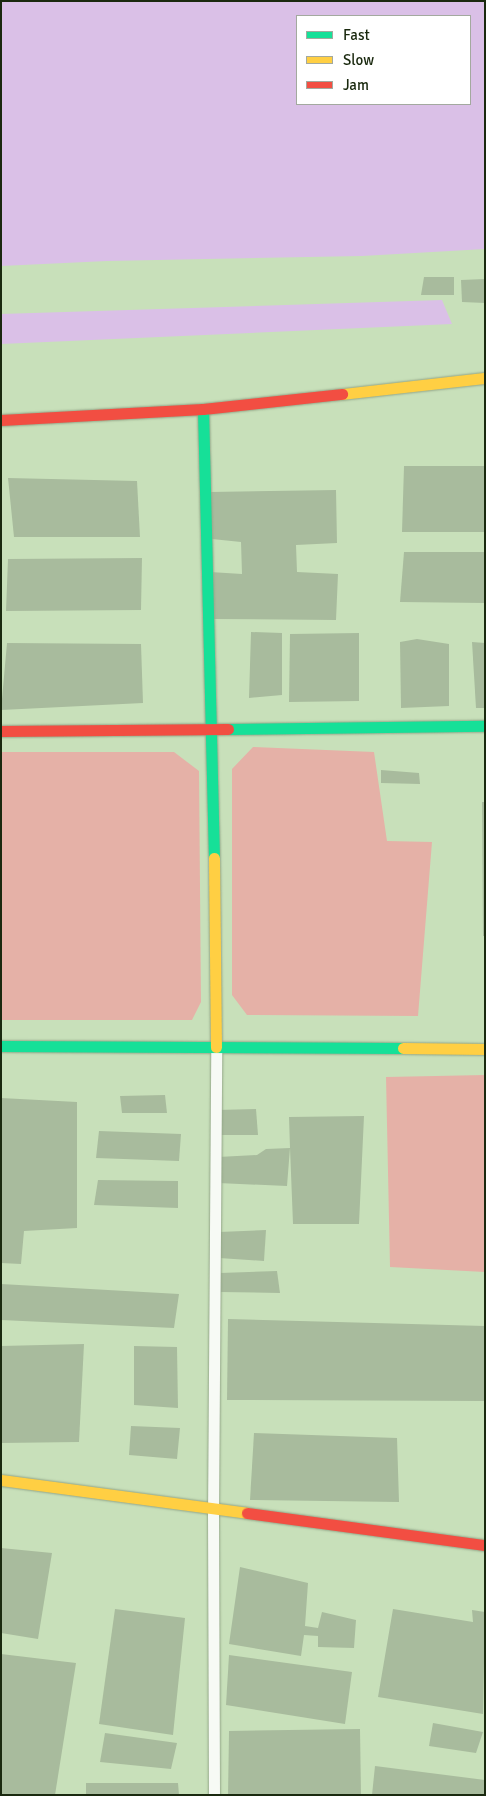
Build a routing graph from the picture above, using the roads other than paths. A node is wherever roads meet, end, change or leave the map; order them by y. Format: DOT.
graph roads {
  1 [pos="485,378"];
  2 [pos="204,409"];
  3 [pos="1,420"];
  4 [pos="485,726"];
  5 [pos="212,728"];
  6 [pos="1,731"];
  7 [pos="1,1046"];
  8 [pos="216,1047"];
  9 [pos="485,1049"];
  10 [pos="1,1480"];
  11 [pos="213,1508"];
  12 [pos="485,1545"];
  13 [pos="214,1795"];
  1 -- 2 [label="street"];
  2 -- 3 [label="street"];
  2 -- 5 [label="street"];
  4 -- 5 [label="street"];
  5 -- 6 [label="street"];
  5 -- 8 [label="street"];
  7 -- 8 [label="street"];
  8 -- 9 [label="street"];
  8 -- 11 [label="street"];
  10 -- 11 [label="street"];
  11 -- 12 [label="street"];
  11 -- 13 [label="street"];
}
